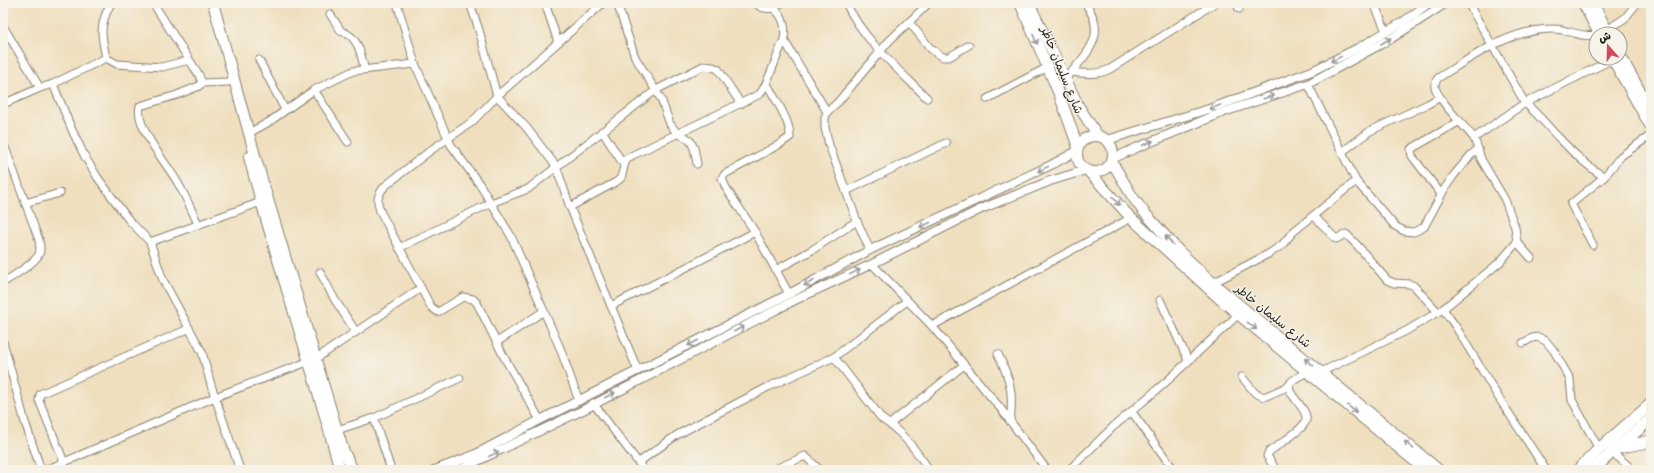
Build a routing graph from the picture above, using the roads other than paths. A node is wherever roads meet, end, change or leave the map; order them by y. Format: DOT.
graph roads {
  1 [pos="111,3"];
  2 [pos="153,3"];
  3 [pos="206,3"];
  4 [pos="213,3"];
  5 [pos="397,3"];
  6 [pos="470,3"];
  7 [pos="545,3"];
  8 [pos="603,3"];
  9 [pos="617,3"];
  10 [pos="756,3"];
  11 [pos="781,3"];
  12 [pos="846,3"];
  13 [pos="929,3"];
  14 [pos="1020,3"];
  15 [pos="1029,3"];
  16 [pos="1085,3"];
  17 [pos="1215,3"];
  18 [pos="1376,3"];
  19 [pos="1429,3"];
  20 [pos="1446,3"];
  21 [pos="1468,3"];
  22 [pos="1583,3"];
  23 [pos="1593,3"];
  24 [pos="1637,3"];
  25 [pos="774,8"];
  26 [pos="330,14"];
  27 [pos="909,22"];
  28 [pos="1600,26"];
  29 [pos="1602,26"];
  30 [pos="1614,26"];
  31 [pos="4,29"];
  32 [pos="1386,31"];
  33 [pos="1588,35"];
  34 [pos="10,39"];
  35 [pos="784,40"];
  36 [pos="558,42"];
  37 [pos="3,44"];
  38 [pos="969,45"];
  39 [pos="1491,46"];
  40 [pos="881,52"];
  41 [pos="106,58"];
  42 [pos="189,60"];
  43 [pos="259,60"];
  44 [pos="415,64"];
  45 [pos="1597,66"];
  46 [pos="1620,66"];
  47 [pos="1621,66"];
  48 [pos="1048,67"];
  49 [pos="364,68"];
  50 [pos="1068,76"];
  51 [pos="229,82"];
  52 [pos="202,83"];
  53 [pos="53,84"];
  54 [pos="767,84"];
  55 [pos="1308,84"];
  56 [pos="40,88"];
  57 [pos="314,90"];
  58 [pos="656,90"];
  59 [pos="497,96"];
  60 [pos="1440,97"];
  61 [pos="927,98"];
  62 [pos="986,99"];
  63 [pos="1525,103"];
  64 [pos="3,104"];
  65 [pos="741,104"];
  66 [pos="285,110"];
  67 [pos="1651,111"];
  68 [pos="827,112"];
  69 [pos="1460,121"];
  70 [pos="1651,127"];
  71 [pos="602,131"];
  72 [pos="249,133"];
  73 [pos="676,133"];
  74 [pos="1651,135"];
  75 [pos="448,138"];
  76 [pos="1103,138"];
  77 [pos="1474,138"];
  78 [pos="3,142"];
  79 [pos="348,142"];
  80 [pos="946,143"];
  81 [pos="1077,149"];
  82 [pos="1478,149"];
  83 [pos="1342,152"];
  84 [pos="1112,160"];
  85 [pos="697,164"];
  86 [pos="624,165"];
  87 [pos="556,166"];
  88 [pos="1088,171"];
  89 [pos="1604,177"];
  90 [pos="1356,181"];
  91 [pos="846,191"];
  92 [pos="60,193"];
  93 [pos="1442,194"];
  94 [pos="261,202"];
  95 [pos="25,203"];
  96 [pos="491,203"];
  97 [pos="570,207"];
  98 [pos="1314,216"];
  99 [pos="1131,218"];
  100 [pos="857,221"];
  101 [pos="198,224"];
  102 [pos="755,232"];
  103 [pos="150,242"];
  104 [pos="1517,242"];
  105 [pos="1593,245"];
  106 [pos="399,248"];
  107 [pos="870,250"];
  108 [pos="1531,258"];
  109 [pos="872,264"];
  110 [pos="776,270"];
  111 [pos="320,272"];
  112 [pos="4,282"];
  113 [pos="1213,283"];
  114 [pos="421,288"];
  115 [pos="789,294"];
  116 [pos="1160,300"];
  117 [pos="907,301"];
  118 [pos="612,306"];
  119 [pos="1440,310"];
  120 [pos="544,312"];
  121 [pos="1241,312"];
  122 [pos="932,326"];
  123 [pos="188,329"];
  124 [pos="356,332"];
  125 [pos="3,342"];
  126 [pos="497,342"];
  127 [pos="1523,343"];
  128 [pos="998,354"];
  129 [pos="834,357"];
  130 [pos="313,360"];
  131 [pos="1188,360"];
  132 [pos="964,365"];
  133 [pos="638,371"];
  134 [pos="1307,372"];
  135 [pos="1321,372"];
  136 [pos="1242,377"];
  137 [pos="460,378"];
  138 [pos="1289,386"];
  139 [pos="215,398"];
  140 [pos="1651,399"];
  141 [pos="578,400"];
  142 [pos="593,403"];
  143 [pos="1651,404"];
  144 [pos="1132,412"];
  145 [pos="374,418"];
  146 [pos="1651,419"];
  147 [pos="540,420"];
  148 [pos="1010,421"];
  149 [pos="890,424"];
  150 [pos="337,430"];
  151 [pos="1620,431"];
  152 [pos="1651,441"];
  153 [pos="1599,449"];
  154 [pos="1615,450"];
  155 [pos="64,462"];
  156 [pos="639,462"];
  157 [pos="41,470"];
  158 [pos="46,470"];
  159 [pos="240,470"];
  160 [pos="340,470"];
  161 [pos="353,470"];
  162 [pos="391,470"];
  163 [pos="435,470"];
  164 [pos="459,470"];
  165 [pos="644,470"];
  166 [pos="772,470"];
  167 [pos="820,470"];
  168 [pos="929,470"];
  169 [pos="1047,470"];
  170 [pos="1069,470"];
  171 [pos="1174,470"];
  172 [pos="1276,470"];
  173 [pos="1425,470"];
  174 [pos="1439,470"];
  175 [pos="1546,470"];
  176 [pos="1578,470"];
  177 [pos="1593,470"];
  178 [pos="1633,470"];
  1 -- 41 [label="street"];
  2 -- 42 [label="street"];
  3 -- 51 [label="main road"];
  4 -- 72 [label="main road"];
  5 -- 44 [label="street"];
  6 -- 59 [label="street"];
  7 -- 36 [label="street"];
  8 -- 36 [label="street"];
  9 -- 58 [label="street"];
  10 -- 25 [label="street"];
  11 -- 25 [label="street"];
  12 -- 40 [label="street"];
  13 -- 27 [label="street"];
  14 -- 48 [label="main road, شارع سليمان خاطر, one-way"];
  15 -- 50 [label="main road, شارع سليمان خاطر"];
  16 -- 50 [label="street"];
  17 -- 50 [label="street"];
  18 -- 32 [label="street"];
  19 -- 32 [label="street"];
  55 -- 20 [label="street, one-way"];
  21 -- 39 [label="street"];
  22 -- 28 [label="main road"];
  23 -- 29 [label="main road"];
  24 -- 30 [label="street"];
  25 -- 35 [label="street"];
  26 -- 49 [label="street"];
  27 -- 38 [label="street"];
  27 -- 40 [label="street"];
  31 -- 34 [label="street"];
  32 -- 76 [label="street, one-way"];
  33 -- 39 [label="street"];
  34 -- 37 [label="street"];
  34 -- 56 [label="street"];
  35 -- 54 [label="street"];
  35 -- 68 [label="street"];
  36 -- 59 [label="street"];
  39 -- 60 [label="street"];
  39 -- 63 [label="street"];
  40 -- 61 [label="street"];
  40 -- 68 [label="street"];
  41 -- 42 [label="street"];
  41 -- 53 [label="street"];
  42 -- 52 [label="street"];
  43 -- 66 [label="street"];
  44 -- 49 [label="street"];
  44 -- 75 [label="street"];
  45 -- 63 [label="street"];
  46 -- 70 [label="main road"];
  47 -- 67 [label="main road"];
  48 -- 62 [label="street"];
  48 -- 81 [label="main road, شارع سليمان خاطر"];
  49 -- 57 [label="street"];
  50 -- 76 [label="main road, شارع سليمان خاطر"];
  51 -- 52 [label="street"];
  51 -- 94 [label="main road"];
  52 -- 101 [label="street"];
  53 -- 56 [label="street"];
  53 -- 103 [label="street"];
  54 -- 65 [label="street"];
  54 -- 102 [label="street"];
  55 -- 83 [label="street"];
  84 -- 55 [label="street, one-way"];
  56 -- 64 [label="street"];
  57 -- 66 [label="street"];
  57 -- 79 [label="street"];
  58 -- 65 [label="street"];
  58 -- 71 [label="street"];
  58 -- 73 [label="street"];
  59 -- 75 [label="street"];
  59 -- 87 [label="street"];
  60 -- 69 [label="street"];
  60 -- 83 [label="street"];
  63 -- 77 [label="street"];
  63 -- 89 [label="street"];
  65 -- 73 [label="street"];
  66 -- 72 [label="street"];
  68 -- 91 [label="street"];
  69 -- 77 [label="street"];
  69 -- 93 [label="street"];
  71 -- 86 [label="street"];
  71 -- 87 [label="street"];
  72 -- 130 [label="main road"];
  73 -- 85 [label="street"];
  73 -- 86 [label="street"];
  74 -- 89 [label="street"];
  75 -- 96 [label="street"];
  75 -- 106 [label="street"];
  76 -- 81 [label="main road"];
  76 -- 84 [label="main road"];
  77 -- 82 [label="street"];
  78 -- 95 [label="street"];
  80 -- 91 [label="street"];
  81 -- 88 [label="main road"];
  81 -- 107 [label="street, one-way"];
  82 -- 93 [label="street"];
  82 -- 104 [label="street"];
  83 -- 90 [label="street"];
  84 -- 88 [label="main road"];
  113 -- 84 [label="main road, شارع سليمان خاطر, one-way"];
  86 -- 97 [label="street"];
  87 -- 96 [label="street"];
  87 -- 97 [label="street"];
  88 -- 99 [label="main road, شارع سليمان خاطر, one-way"];
  88 -- 109 [label="street"];
  89 -- 105 [label="street"];
  90 -- 93 [label="street"];
  90 -- 98 [label="street"];
  91 -- 100 [label="street"];
  92 -- 95 [label="street"];
  94 -- 101 [label="street"];
  94 -- 130 [label="main road"];
  95 -- 112 [label="street"];
  96 -- 106 [label="street"];
  96 -- 120 [label="street"];
  97 -- 118 [label="street"];
  98 -- 113 [label="street"];
  98 -- 119 [label="street"];
  99 -- 121 [label="main road, شارع سليمان خاطر"];
  99 -- 122 [label="street"];
  100 -- 107 [label="street"];
  100 -- 110 [label="street"];
  101 -- 103 [label="street"];
  102 -- 110 [label="street"];
  102 -- 118 [label="street"];
  103 -- 123 [label="street"];
  104 -- 108 [label="street"];
  104 -- 119 [label="street"];
  106 -- 114 [label="street"];
  107 -- 115 [label="street, one-way"];
  109 -- 117 [label="street"];
  142 -- 109 [label="street, one-way"];
  110 -- 115 [label="street"];
  111 -- 124 [label="street"];
  113 -- 121 [label="main road, شارع سليمان خاطر"];
  114 -- 124 [label="street"];
  114 -- 126 [label="street"];
  115 -- 133 [label="street, one-way"];
  116 -- 131 [label="street"];
  117 -- 122 [label="street"];
  117 -- 129 [label="street"];
  118 -- 133 [label="street"];
  119 -- 135 [label="street"];
  119 -- 175 [label="street"];
  120 -- 126 [label="street"];
  120 -- 141 [label="street"];
  121 -- 131 [label="street"];
  121 -- 134 [label="main road, شارع سليمان خاطر, one-way"];
  135 -- 121 [label="main road, شارع سليمان خاطر, one-way"];
  122 -- 132 [label="street"];
  123 -- 139 [label="street"];
  123 -- 155 [label="street"];
  124 -- 130 [label="street"];
  125 -- 157 [label="street"];
  126 -- 147 [label="street"];
  127 -- 153 [label="street"];
  128 -- 148 [label="street"];
  129 -- 149 [label="street"];
  129 -- 156 [label="street"];
  130 -- 139 [label="street"];
  130 -- 150 [label="main road"];
  130 -- 160 [label="main road"];
  131 -- 144 [label="street"];
  132 -- 148 [label="street"];
  132 -- 149 [label="street"];
  133 -- 141 [label="street"];
  134 -- 138 [label="street"];
  134 -- 173 [label="main road, شارع سليمان خاطر, one-way"];
  174 -- 135 [label="main road, شارع سليمان خاطر, one-way"];
  136 -- 138 [label="street"];
  137 -- 145 [label="street"];
  138 -- 172 [label="street"];
  139 -- 155 [label="street"];
  139 -- 159 [label="street"];
  140 -- 151 [label="main road"];
  141 -- 147 [label="street"];
  142 -- 156 [label="street"];
  164 -- 142 [label="street, one-way"];
  143 -- 151 [label="main road"];
  144 -- 170 [label="street"];
  144 -- 171 [label="street"];
  145 -- 150 [label="street"];
  145 -- 162 [label="street"];
  146 -- 154 [label="main road"];
  147 -- 163 [label="street"];
  148 -- 169 [label="street"];
  149 -- 168 [label="street"];
  150 -- 161 [label="main road"];
  151 -- 153 [label="main road"];
  152 -- 154 [label="main road"];
  153 -- 176 [label="main road"];
  154 -- 177 [label="main road"];
  154 -- 178 [label="street"];
  155 -- 158 [label="street"];
  156 -- 165 [label="street"];
  166 -- 167 [label="street"];
}
